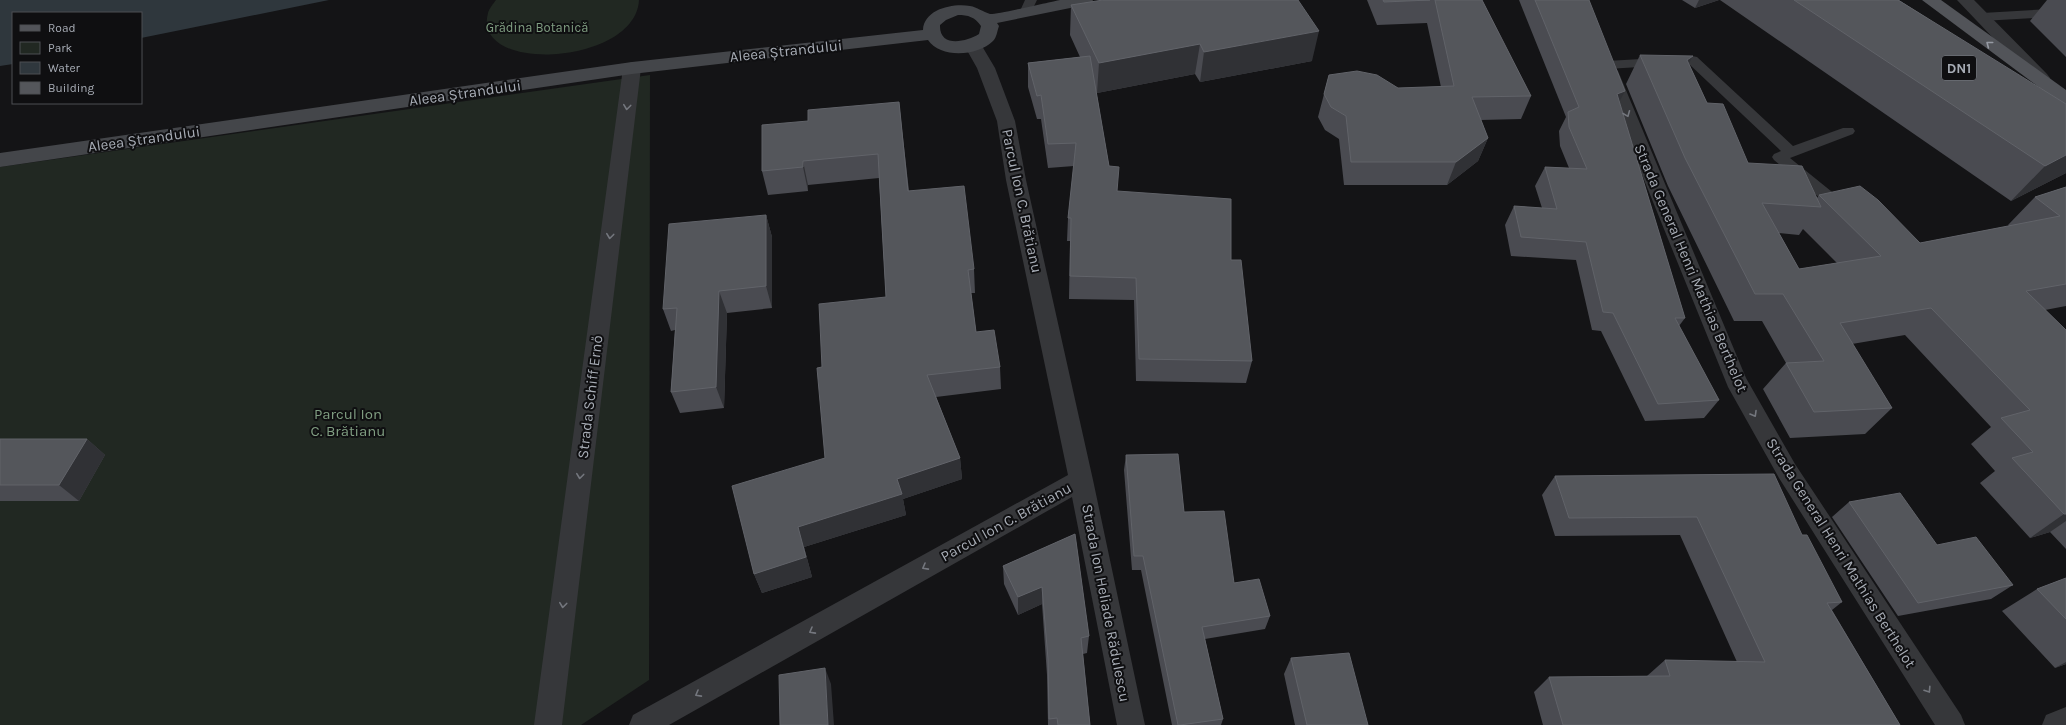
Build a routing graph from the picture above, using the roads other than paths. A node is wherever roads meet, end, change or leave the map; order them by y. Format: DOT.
graph roads {
  1 [pos="1085,0"];
  2 [pos="1930,0"];
  3 [pos="1965,0"];
  4 [pos="1029,5"];
  5 [pos="2066,12"];
  6 [pos="1982,17"];
  7 [pos="987,20"];
  8 [pos="932,34"];
  9 [pos="973,45"];
  10 [pos="1604,59"];
  11 [pos="632,68"];
  12 [pos="2059,95"];
  13 [pos="1848,131"];
  14 [pos="1791,152"];
  15 [pos="0,160"];
  16 [pos="1854,217"];
  17 [pos="1081,480"];
  18 [pos="2066,720"];
  19 [pos="548,725"];
  20 [pos="643,725"];
  21 [pos="1131,725"];
  22 [pos="1951,725"];
  23 [pos="2056,725"];
  1 -- 4 [label="street"];
  12 -- 2 [label="main road, DN1, one-way"];
  3 -- 6 [label="street"];
  4 -- 7 [label="street"];
  5 -- 6 [label="lane"];
  6 -- 12 [label="street"];
  7 -- 8 [label="street"];
  7 -- 9 [label="street"];
  8 -- 9 [label="street"];
  8 -- 11 [label="street, Aleea Ștrandului"];
  9 -- 17 [label="street, Parcul Ion C. Brătianu"];
  10 -- 14 [label="lane"];
  10 -- 22 [label="street, Strada General Henri Mathias Berthelot, one-way"];
  11 -- 15 [label="street, Aleea Ștrandului"];
  11 -- 19 [label="street, Strada Schiff Ernő, one-way"];
  13 -- 14 [label="lane"];
  14 -- 16 [label="lane"];
  17 -- 20 [label="street, Parcul Ion C. Brătianu, one-way"];
  17 -- 21 [label="street, Strada Ion Heliade Rădulescu"];
  18 -- 23 [label="street"];
}
